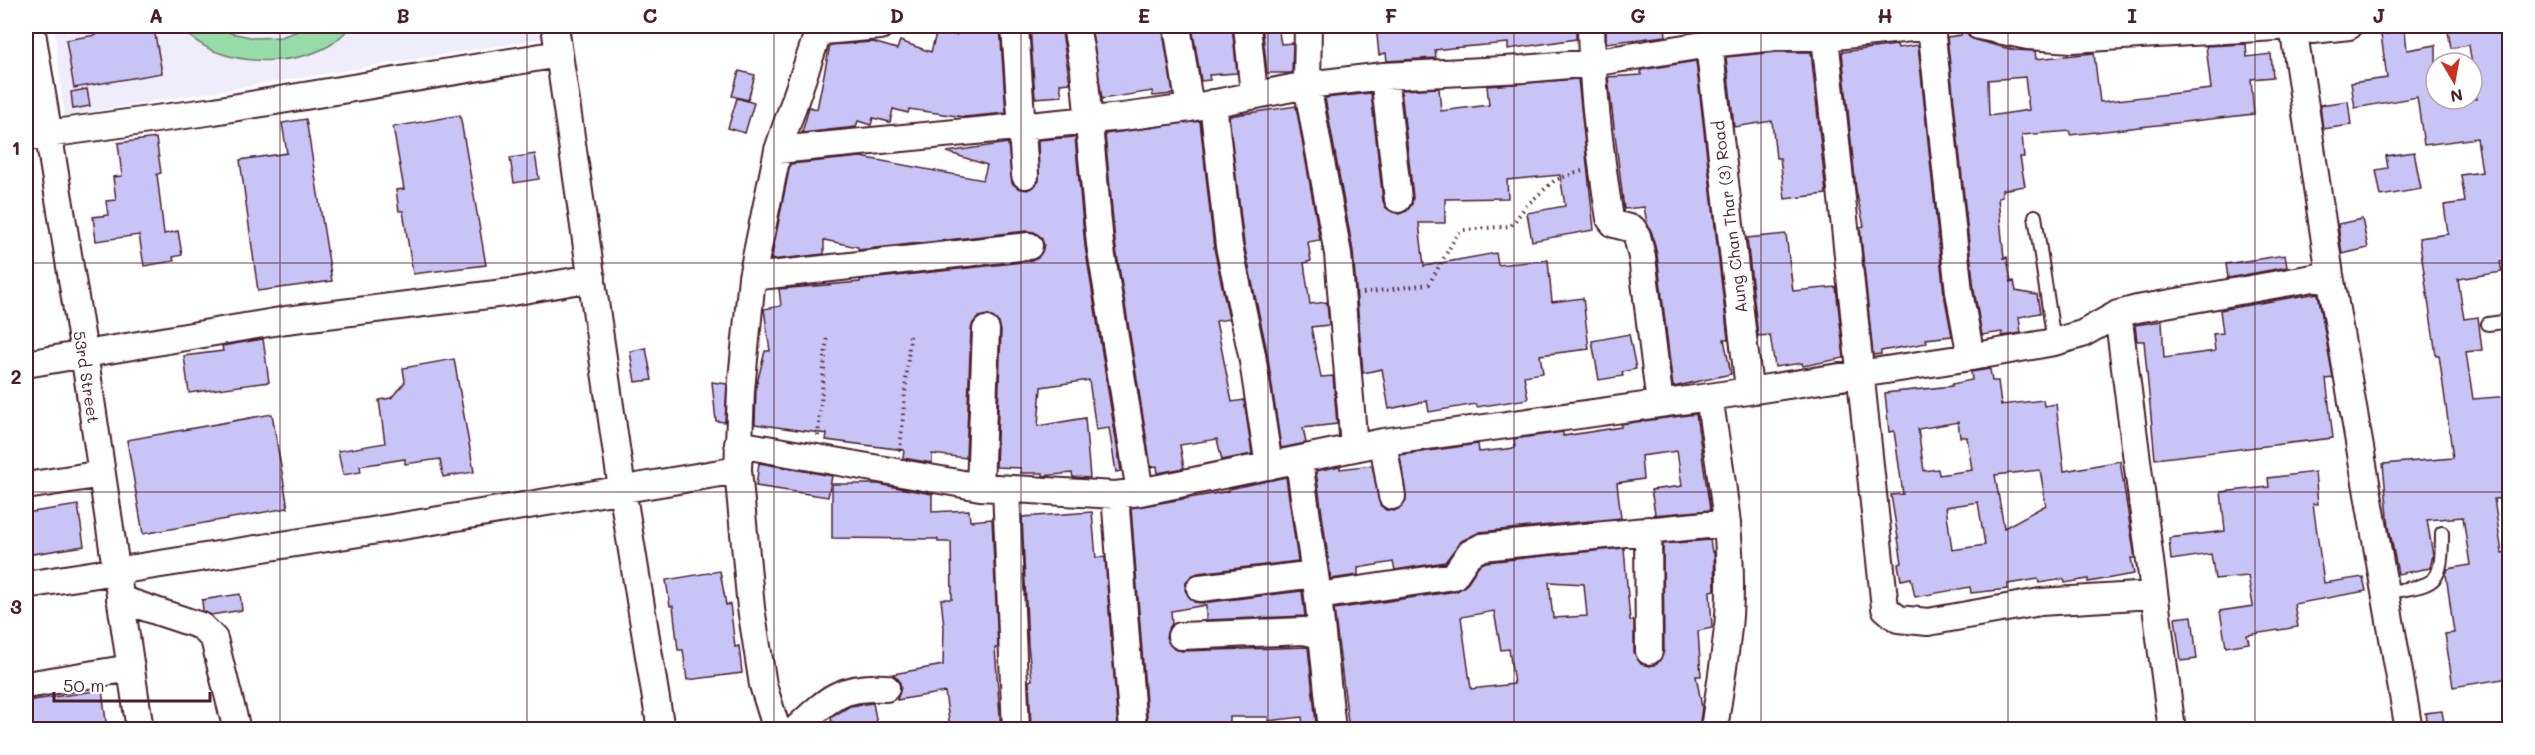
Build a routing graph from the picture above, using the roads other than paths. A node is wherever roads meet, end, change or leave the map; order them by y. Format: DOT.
graph roads {
  1 [pos="31,26"];
  2 [pos="555,26"];
  3 [pos="880,26"];
  4 [pos="1015,26"];
  5 [pos="1076,26"];
  6 [pos="1177,26"];
  7 [pos="1246,26"];
  8 [pos="1308,26"];
  9 [pos="1591,26"];
  10 [pos="1931,26"];
  11 [pos="1979,26"];
  12 [pos="2349,26"];
  13 [pos="2307,27"];
  14 [pos="1870,28"];
  15 [pos="1775,31"];
  16 [pos="2116,32"];
  17 [pos="1825,37"];
  18 [pos="1708,44"];
  19 [pos="559,54"];
  20 [pos="1592,63"];
  21 [pos="1384,75"];
  22 [pos="1307,85"];
  23 [pos="1254,94"];
  24 [pos="1202,105"];
  25 [pos="1088,119"];
  26 [pos="1020,126"];
  27 [pos="37,135"];
  28 [pos="778,150"];
  29 [pos="1025,176"];
  30 [pos="1398,199"];
  31 [pos="2035,216"];
  32 [pos="1029,246"];
  33 [pos="2330,275"];
  34 [pos="752,277"];
  35 [pos="592,278"];
  36 [pos="2118,314"];
  37 [pos="2510,321"];
  38 [pos="2488,324"];
  39 [pos="986,330"];
  40 [pos="2054,342"];
  41 [pos="84,353"];
  42 [pos="1971,357"];
  43 [pos="26,364"];
  44 [pos="1860,373"];
  45 [pos="1749,389"];
  46 [pos="1709,397"];
  47 [pos="1660,404"];
  48 [pos="1383,442"];
  49 [pos="738,444"];
  50 [pos="1354,447"];
  51 [pos="1299,461"];
  52 [pos="1269,466"];
  53 [pos="738,470"];
  54 [pos="102,474"];
  55 [pos="26,486"];
  56 [pos="980,487"];
  57 [pos="622,489"];
  58 [pos="1006,489"];
  59 [pos="1140,492"];
  60 [pos="1115,495"];
  61 [pos="1392,496"];
  62 [pos="1727,523"];
  63 [pos="1648,530"];
  64 [pos="2442,533"];
  65 [pos="116,571"];
  66 [pos="26,585"];
  67 [pos="1316,585"];
  68 [pos="1200,588"];
  69 [pos="2385,593"];
  70 [pos="2153,595"];
  71 [pos="120,599"];
  72 [pos="1322,635"];
  73 [pos="1181,636"];
  74 [pos="1649,651"];
  75 [pos="130,668"];
  76 [pos="26,685"];
  77 [pos="886,688"];
  78 [pos="140,729"];
  79 [pos="237,729"];
  80 [pos="661,729"];
  81 [pos="777,729"];
  82 [pos="795,729"];
  83 [pos="1016,729"];
  84 [pos="1133,729"];
  85 [pos="1328,729"];
  86 [pos="1714,729"];
  87 [pos="2172,729"];
  88 [pos="2409,729"];
  1 -- 27 [label="street, 53rd Street"];
  2 -- 19 [label="street"];
  3 -- 28 [label="street"];
  4 -- 26 [label="street"];
  5 -- 25 [label="street"];
  6 -- 24 [label="street"];
  7 -- 23 [label="street"];
  8 -- 22 [label="street"];
  9 -- 20 [label="street"];
  10 -- 14 [label="street"];
  10 -- 42 [label="street"];
  11 -- 16 [label="street"];
  12 -- 13 [label="street"];
  13 -- 16 [label="street"];
  13 -- 33 [label="street"];
  14 -- 17 [label="street"];
  15 -- 17 [label="street"];
  15 -- 18 [label="street"];
  17 -- 44 [label="street"];
  18 -- 20 [label="street"];
  18 -- 45 [label="street, Aung Chan Thar (3) Road"];
  19 -- 27 [label="street"];
  19 -- 35 [label="street"];
  20 -- 21 [label="street"];
  20 -- 47 [label="street"];
  21 -- 22 [label="street"];
  21 -- 30 [label="street"];
  22 -- 23 [label="street"];
  22 -- 50 [label="street"];
  23 -- 24 [label="street"];
  24 -- 25 [label="street"];
  24 -- 52 [label="street"];
  25 -- 26 [label="street"];
  25 -- 59 [label="street"];
  26 -- 28 [label="street"];
  26 -- 29 [label="street"];
  27 -- 41 [label="street, 53rd Street"];
  28 -- 34 [label="street"];
  31 -- 40 [label="lane"];
  32 -- 34 [label="street"];
  33 -- 36 [label="street"];
  33 -- 69 [label="street"];
  34 -- 49 [label="street"];
  35 -- 41 [label="street"];
  35 -- 57 [label="street"];
  36 -- 40 [label="street"];
  36 -- 70 [label="street"];
  37 -- 38 [label="lane"];
  39 -- 56 [label="street"];
  40 -- 42 [label="street"];
  41 -- 43 [label="street"];
  41 -- 54 [label="street, 53rd Street"];
  42 -- 44 [label="street"];
  44 -- 45 [label="street"];
  44 -- 70 [label="street"];
  45 -- 46 [label="street"];
  46 -- 47 [label="street"];
  46 -- 62 [label="street"];
  47 -- 48 [label="street"];
  48 -- 50 [label="street"];
  48 -- 61 [label="street"];
  49 -- 53 [label="street"];
  49 -- 56 [label="street"];
  50 -- 51 [label="street"];
  51 -- 52 [label="street"];
  51 -- 67 [label="street"];
  52 -- 59 [label="street"];
  53 -- 57 [label="street"];
  53 -- 81 [label="street"];
  54 -- 55 [label="street"];
  54 -- 65 [label="street, 53rd Street"];
  56 -- 58 [label="street"];
  57 -- 65 [label="street"];
  57 -- 80 [label="street"];
  58 -- 60 [label="street"];
  58 -- 83 [label="street"];
  59 -- 60 [label="street"];
  60 -- 84 [label="street"];
  62 -- 63 [label="street"];
  62 -- 86 [label="street"];
  63 -- 67 [label="street"];
  63 -- 74 [label="street"];
  64 -- 69 [label="lane"];
  65 -- 66 [label="street"];
  65 -- 71 [label="street, 53rd Street"];
  67 -- 68 [label="street"];
  67 -- 72 [label="street"];
  69 -- 88 [label="street"];
  70 -- 87 [label="street"];
  71 -- 75 [label="street, 53rd Street"];
  71 -- 79 [label="street"];
  72 -- 73 [label="street"];
  72 -- 85 [label="street"];
  75 -- 76 [label="street"];
  75 -- 78 [label="street, 53rd Street"];
  77 -- 82 [label="street"];
}
